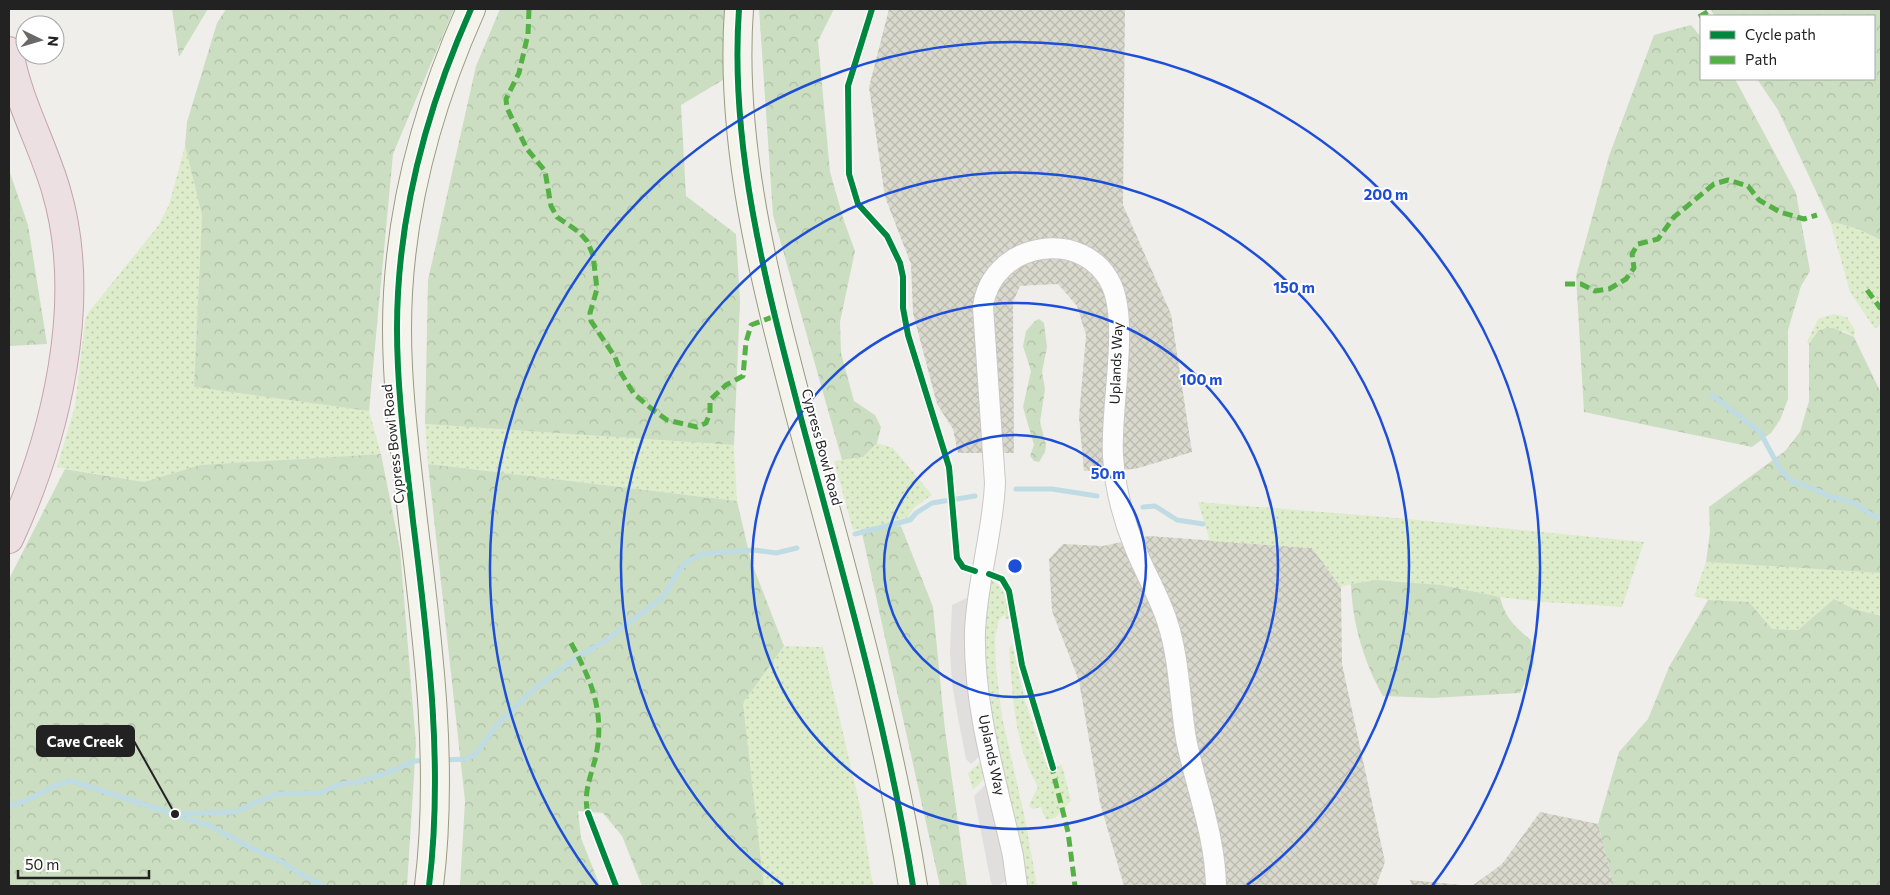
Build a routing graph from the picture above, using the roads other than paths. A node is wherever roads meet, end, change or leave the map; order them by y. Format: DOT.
graph roads {
  1 [pos="471,9"];
  2 [pos="739,9"];
  3 [pos="9,50"];
  4 [pos="9,99"];
  5 [pos="46,164"];
  6 [pos="9,539"];
  7 [pos="429,886"];
  8 [pos="913,886"];
  9 [pos="1017,886"];
  10 [pos="1216,886"];
  1 -- 7 [label="street, Cypress Bowl Road"];
  2 -- 8 [label="street, Cypress Bowl Road"];
  3 -- 5 [label="highway"];
  4 -- 5 [label="street"];
  5 -- 6 [label="highway"];
  9 -- 10 [label="street, Uplands Way"];
}
